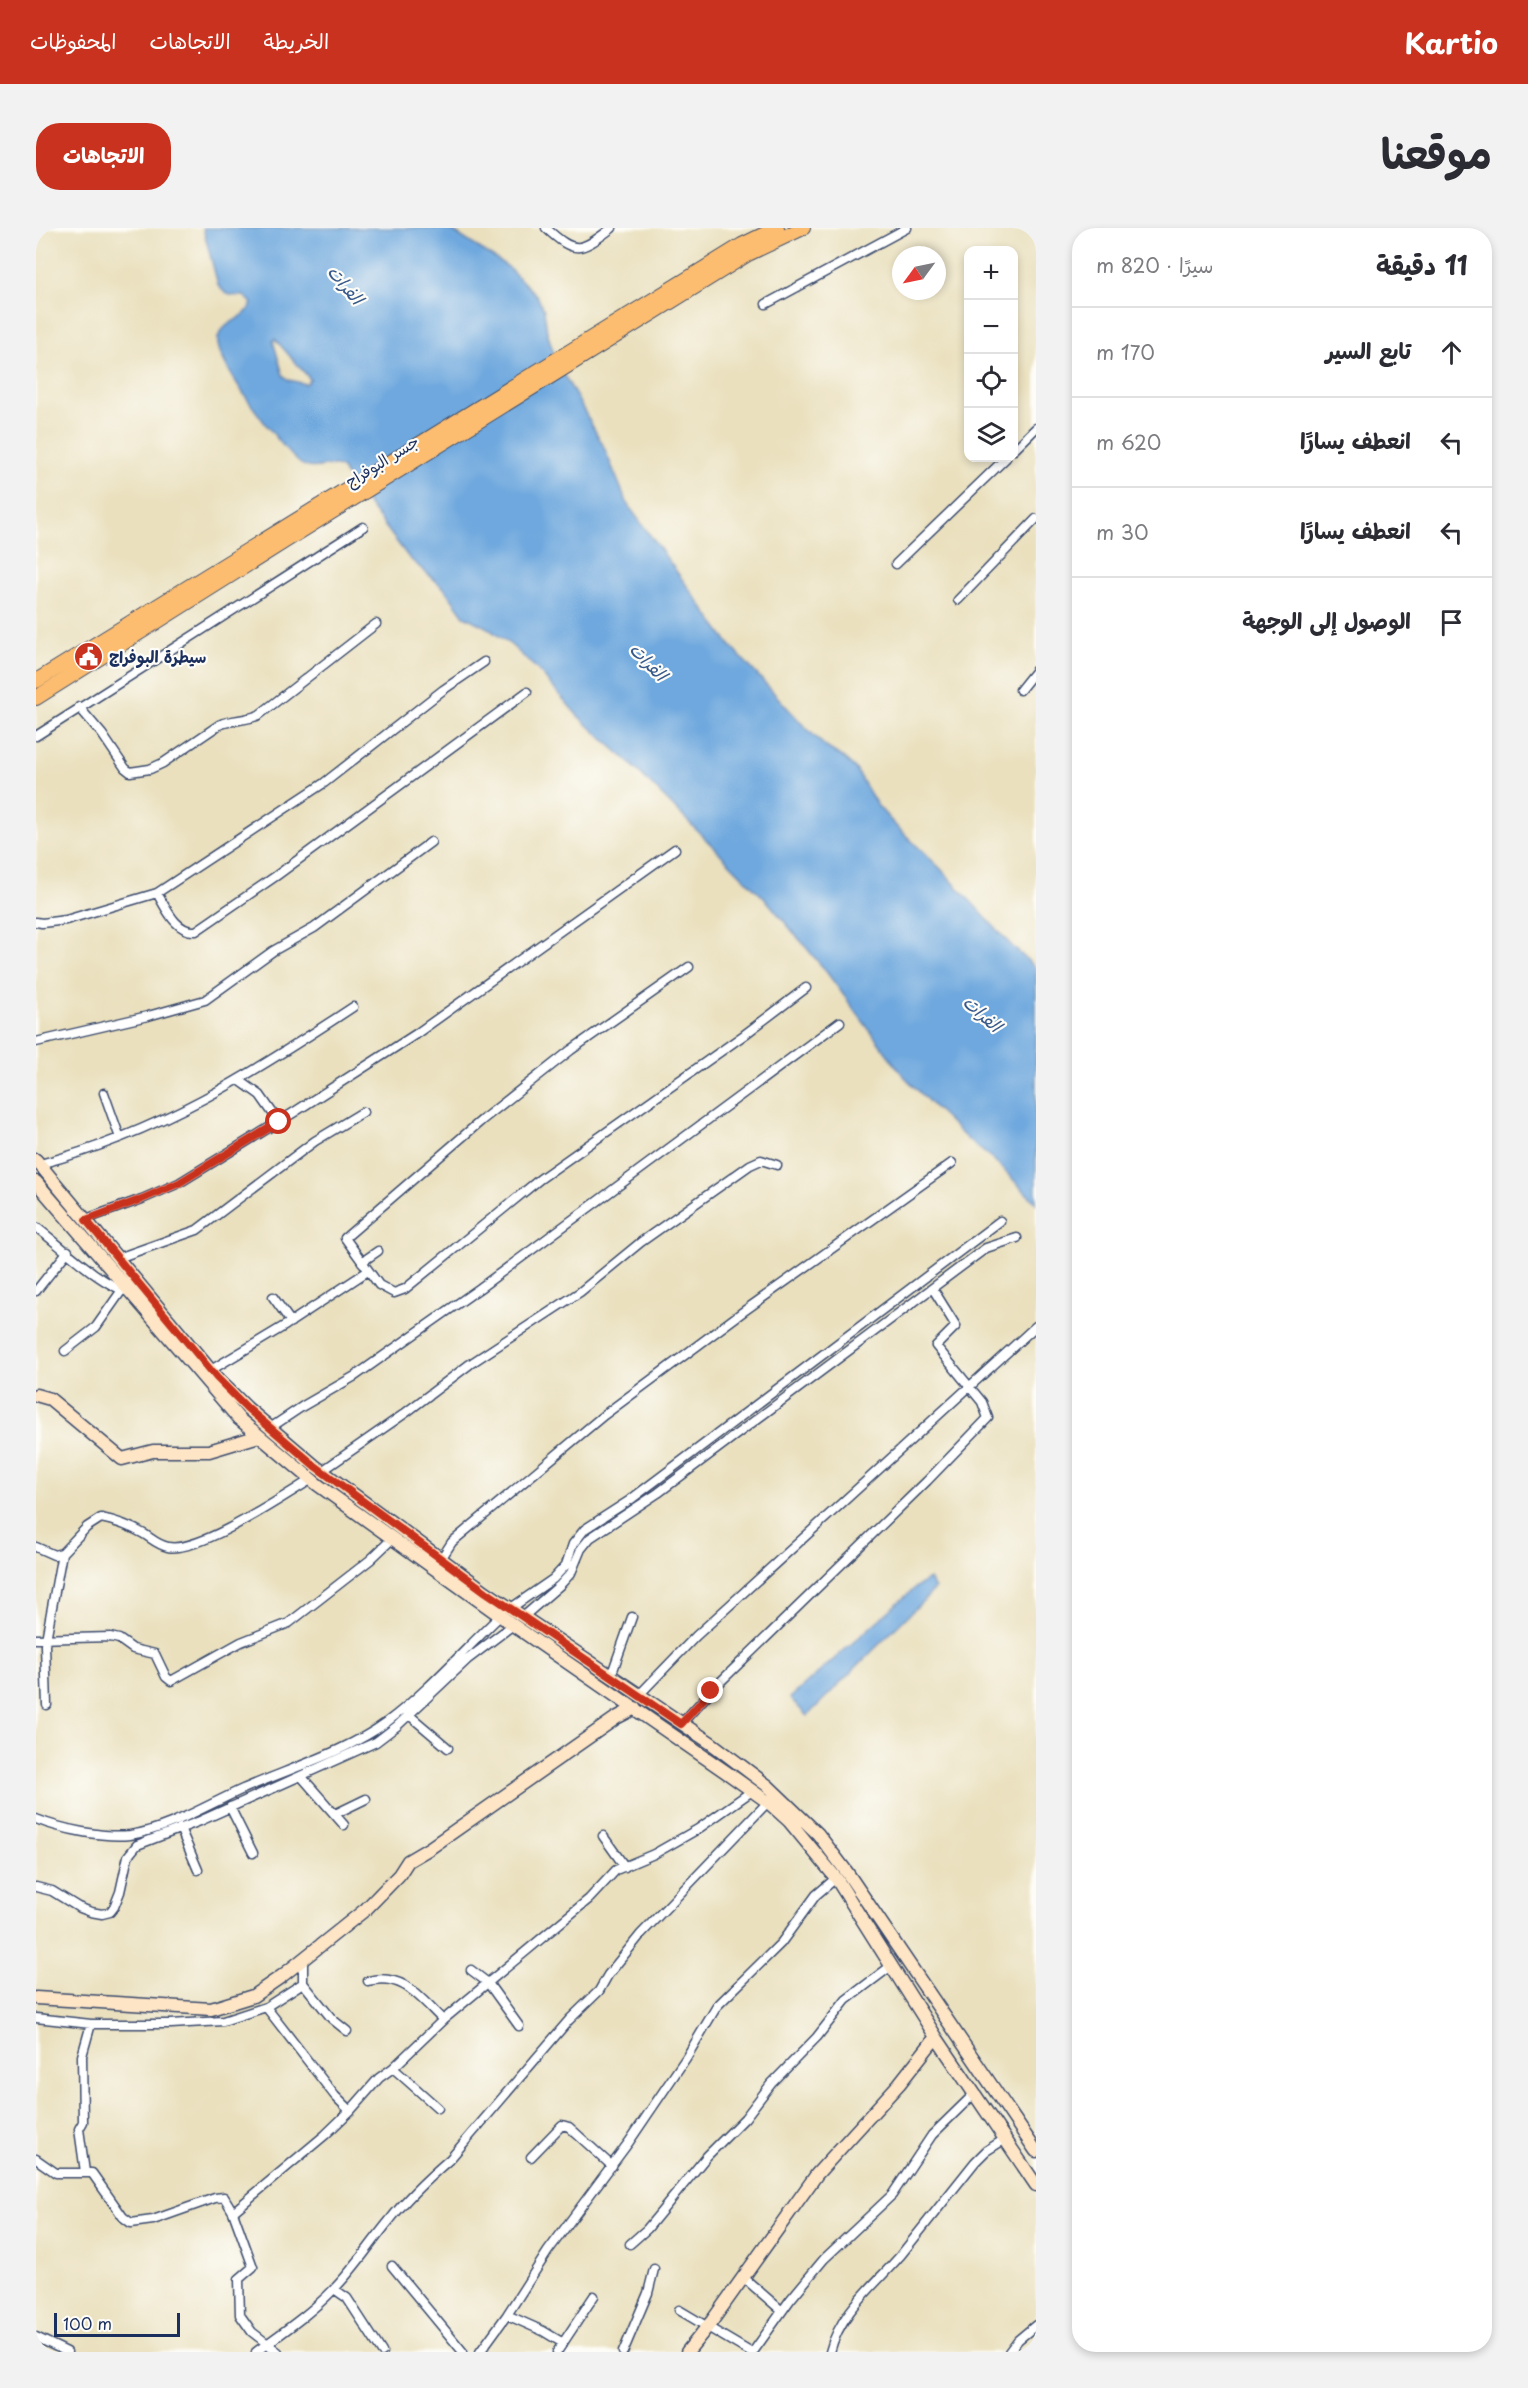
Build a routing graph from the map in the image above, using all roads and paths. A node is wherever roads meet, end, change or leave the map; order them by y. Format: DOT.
graph roads {
  1 [pos="546,228"];
  2 [pos="612,228"];
  3 [pos="777,228"];
  4 [pos="803,228"];
  5 [pos="907,228"];
  6 [pos="745,249"];
  7 [pos="766,304"];
  8 [pos="1036,428"];
  9 [pos="1018,446"];
  10 [pos="1002,462"];
  11 [pos="1036,519"];
  12 [pos="363,528"];
  13 [pos="896,564"];
  14 [pos="226,571"];
  15 [pos="958,600"];
  16 [pos="376,624"];
  17 [pos="484,662"];
  18 [pos="1036,670"];
  19 [pos="36,681"];
  20 [pos="1020,690"];
  21 [pos="527,692"];
  22 [pos="36,698"];
  23 [pos="79,707"];
  24 [pos="36,736"];
  25 [pos="431,842"];
  26 [pos="675,849"];
  27 [pos="157,893"];
  28 [pos="36,922"];
  29 [pos="689,967"];
  30 [pos="806,988"];
  31 [pos="353,1007"];
  32 [pos="840,1022"];
  33 [pos="36,1041"];
  34 [pos="239,1080"];
  35 [pos="104,1093"];
  36 [pos="363,1112"];
  37 [pos="279,1122"];
  38 [pos="120,1138"];
  39 [pos="38,1162"];
  40 [pos="952,1164"];
  41 [pos="777,1165"];
  42 [pos="36,1182"];
  43 [pos="86,1220"];
  44 [pos="1000,1221"];
  45 [pos="36,1227"];
  46 [pos="1017,1238"];
  47 [pos="68,1251"];
  48 [pos="378,1251"];
  49 [pos="118,1258"];
  50 [pos="362,1262"];
  51 [pos="368,1271"];
  52 [pos="933,1289"];
  53 [pos="125,1290"];
  54 [pos="36,1291"];
  55 [pos="273,1297"];
  56 [pos="164,1314"];
  57 [pos="154,1322"];
  58 [pos="291,1322"];
  59 [pos="1036,1326"];
  60 [pos="65,1351"];
  61 [pos="211,1370"];
  62 [pos="969,1387"];
  63 [pos="37,1394"];
  64 [pos="265,1432"];
  65 [pos="322,1471"];
  66 [pos="312,1479"];
  67 [pos="392,1539"];
  68 [pos="36,1547"];
  69 [pos="63,1554"];
  70 [pos="433,1558"];
  71 [pos="511,1608"];
  72 [pos="500,1616"];
  73 [pos="632,1617"];
  74 [pos="518,1621"];
  75 [pos="36,1639"];
  76 [pos="47,1639"];
  77 [pos="611,1676"];
  78 [pos="639,1695"];
  79 [pos="47,1705"];
  80 [pos="635,1708"];
  81 [pos="408,1714"];
  82 [pos="681,1724"];
  83 [pos="448,1748"];
  84 [pos="301,1776"];
  85 [pos="752,1791"];
  86 [pos="366,1799"];
  87 [pos="768,1802"];
  88 [pos="230,1807"];
  89 [pos="335,1814"];
  90 [pos="36,1819"];
  91 [pos="344,1825"];
  92 [pos="180,1828"];
  93 [pos="603,1836"];
  94 [pos="254,1853"];
  95 [pos="625,1867"];
  96 [pos="198,1870"];
  97 [pos="836,1878"];
  98 [pos="36,1887"];
  99 [pos="303,1959"];
  100 [pos="891,1966"];
  101 [pos="471,1970"];
  102 [pos="368,1982"];
  103 [pos="303,1983"];
  104 [pos="488,1983"];
  105 [pos="933,1997"];
  106 [pos="36,1998"];
  107 [pos="266,2007"];
  108 [pos="917,2007"];
  109 [pos="36,2018"];
  110 [pos="443,2020"];
  111 [pos="91,2024"];
  112 [pos="519,2026"];
  113 [pos="347,2031"];
  114 [pos="936,2037"];
  115 [pos="393,2068"];
  116 [pos="975,2093"];
  117 [pos="438,2108"];
  118 [pos="350,2111"];
  119 [pos="1005,2139"];
  120 [pos="1036,2151"];
  121 [pos="531,2157"];
  122 [pos="36,2159"];
  123 [pos="612,2166"];
  124 [pos="85,2172"];
  125 [pos="1036,2185"];
  126 [pos="233,2212"];
  127 [pos="630,2244"];
  128 [pos="392,2266"];
  129 [pos="654,2269"];
  130 [pos="743,2277"];
  131 [pos="334,2289"];
  132 [pos="594,2296"];
  133 [pos="679,2310"];
  134 [pos="782,2311"];
  135 [pos="507,2315"];
  136 [pos="1036,2325"];
  137 [pos="707,2327"];
  138 [pos="36,2337"];
  139 [pos="563,2343"];
  140 [pos="267,2344"];
  141 [pos="67,2352"];
  142 [pos="256,2352"];
  143 [pos="278,2352"];
  144 [pos="382,2352"];
  145 [pos="463,2352"];
  146 [pos="480,2352"];
  147 [pos="557,2352"];
  148 [pos="623,2352"];
  149 [pos="687,2352"];
  150 [pos="751,2352"];
  151 [pos="830,2352"];
  152 [pos="1009,2352"];
  1 -- 2 [label="street"];
  3 -- 6 [label="main road"];
  4 -- 6 [label="main road"];
  5 -- 7 [label="street"];
  6 -- 14 [label="main road, جسر البوفراج"];
  8 -- 9 [label="street"];
  10 -- 13 [label="street"];
  11 -- 15 [label="street"];
  12 -- 23 [label="street"];
  14 -- 19 [label="main road, جسر البوفراج"];
  14 -- 22 [label="main road, جسر البوفراج"];
  16 -- 23 [label="street"];
  17 -- 27 [label="street"];
  18 -- 20 [label="street"];
  21 -- 27 [label="street"];
  23 -- 24 [label="street"];
  25 -- 33 [label="street"];
  26 -- 37 [label="street"];
  27 -- 28 [label="street"];
  29 -- 50 [label="street"];
  30 -- 51 [label="street"];
  31 -- 34 [label="street"];
  32 -- 64 [label="street"];
  34 -- 37 [label="street"];
  34 -- 38 [label="street"];
  35 -- 38 [label="street"];
  36 -- 49 [label="street"];
  37 -- 43 [label="street"];
  38 -- 39 [label="street"];
  39 -- 43 [label="main road"];
  40 -- 70 [label="street"];
  41 -- 65 [label="street"];
  42 -- 53 [label="main road"];
  43 -- 49 [label="main road"];
  44 -- 71 [label="street"];
  45 -- 47 [label="street"];
  46 -- 52 [label="street"];
  47 -- 53 [label="street"];
  47 -- 54 [label="street"];
  48 -- 50 [label="street"];
  49 -- 56 [label="main road"];
  50 -- 51 [label="street"];
  51 -- 58 [label="street"];
  52 -- 62 [label="street"];
  52 -- 74 [label="street"];
  53 -- 57 [label="main road"];
  53 -- 60 [label="street"];
  55 -- 58 [label="street"];
  56 -- 57 [label="main road"];
  56 -- 61 [label="main road"];
  57 -- 64 [label="main road"];
  58 -- 61 [label="street"];
  59 -- 62 [label="street"];
  61 -- 64 [label="main road"];
  62 -- 78 [label="street"];
  62 -- 82 [label="street"];
  63 -- 64 [label="main road"];
  64 -- 65 [label="main road"];
  64 -- 66 [label="main road"];
  65 -- 70 [label="main road"];
  66 -- 67 [label="main road"];
  66 -- 69 [label="street"];
  67 -- 70 [label="main road"];
  67 -- 76 [label="street"];
  68 -- 69 [label="street"];
  69 -- 76 [label="street"];
  70 -- 71 [label="main road"];
  70 -- 72 [label="main road"];
  71 -- 74 [label="main road"];
  72 -- 74 [label="main road"];
  72 -- 90 [label="street"];
  73 -- 77 [label="street"];
  74 -- 77 [label="main road"];
  74 -- 80 [label="main road"];
  74 -- 81 [label="street"];
  75 -- 76 [label="street"];
  76 -- 79 [label="street"];
  77 -- 78 [label="main road"];
  78 -- 82 [label="main road"];
  80 -- 85 [label="main road"];
  80 -- 99 [label="main road"];
  81 -- 83 [label="street"];
  81 -- 84 [label="street"];
  82 -- 105 [label="main road"];
  84 -- 88 [label="street"];
  84 -- 89 [label="street"];
  85 -- 87 [label="main road"];
  85 -- 95 [label="street"];
  86 -- 89 [label="street"];
  87 -- 97 [label="main road"];
  87 -- 131 [label="street"];
  88 -- 92 [label="street"];
  88 -- 94 [label="street"];
  89 -- 91 [label="street"];
  92 -- 96 [label="street"];
  92 -- 98 [label="street"];
  93 -- 95 [label="street"];
  95 -- 104 [label="street"];
  97 -- 100 [label="main road"];
  97 -- 123 [label="street"];
  99 -- 103 [label="street"];
  99 -- 106 [label="main road"];
  100 -- 108 [label="main road"];
  100 -- 127 [label="street"];
  101 -- 104 [label="street"];
  102 -- 110 [label="street"];
  103 -- 107 [label="street"];
  103 -- 113 [label="street"];
  104 -- 110 [label="street"];
  104 -- 112 [label="street"];
  105 -- 108 [label="main road"];
  105 -- 120 [label="main road"];
  107 -- 111 [label="street"];
  107 -- 118 [label="street"];
  108 -- 114 [label="main road"];
  109 -- 111 [label="street"];
  110 -- 115 [label="street"];
  111 -- 124 [label="street"];
  114 -- 116 [label="main road"];
  114 -- 130 [label="main road"];
  115 -- 117 [label="street"];
  115 -- 118 [label="street"];
  116 -- 119 [label="main road"];
  116 -- 134 [label="street"];
  118 -- 126 [label="street"];
  119 -- 125 [label="main road"];
  119 -- 151 [label="street"];
  121 -- 123 [label="street"];
  122 -- 124 [label="street"];
  123 -- 135 [label="street"];
  124 -- 126 [label="street"];
  126 -- 140 [label="street"];
  128 -- 145 [label="street"];
  129 -- 148 [label="street"];
  130 -- 134 [label="street"];
  130 -- 137 [label="main road"];
  131 -- 140 [label="street"];
  131 -- 144 [label="street"];
  132 -- 139 [label="street"];
  133 -- 137 [label="street"];
  134 -- 150 [label="street"];
  135 -- 139 [label="street"];
  135 -- 146 [label="street"];
  136 -- 152 [label="street"];
  137 -- 149 [label="main road"];
  137 -- 150 [label="street"];
  138 -- 141 [label="street"];
  139 -- 147 [label="street"];
  140 -- 142 [label="street"];
  140 -- 143 [label="street"];
}
